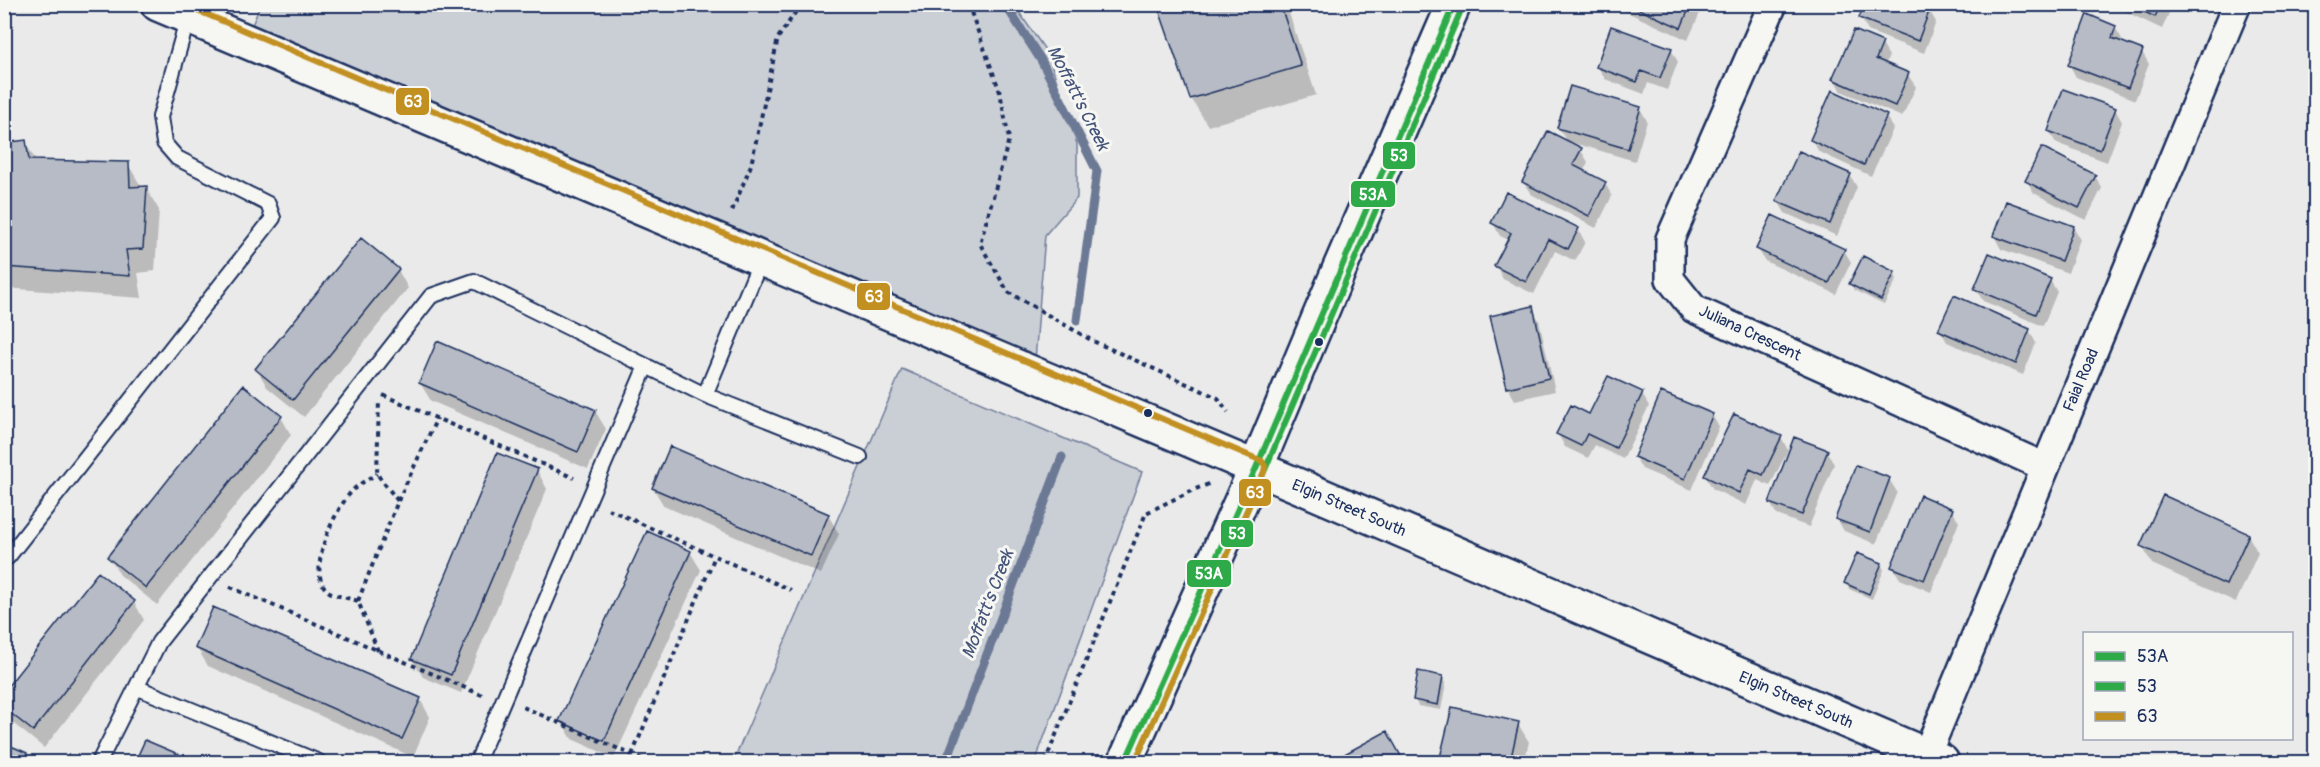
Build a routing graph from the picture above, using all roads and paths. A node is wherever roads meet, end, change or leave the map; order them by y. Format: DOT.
graph roads {
  1 [pos="801,4"];
  2 [pos="968,4"];
  3 [pos="1454,4"];
  4 [pos="1773,4"];
  5 [pos="2237,4"];
  6 [pos="173,11"];
  7 [pos="732,211"];
  8 [pos="761,260"];
  9 [pos="646,366"];
  10 [pos="705,395"];
  11 [pos="1228,412"];
  12 [pos="437,418"];
  13 [pos="860,457"];
  14 [pos="2045,467"];
  15 [pos="1256,468"];
  16 [pos="377,474"];
  17 [pos="594,486"];
  18 [pos="588,500"];
  19 [pos="398,501"];
  20 [pos="715,556"];
  21 [pos="4,557"];
  22 [pos="210,578"];
  23 [pos="791,590"];
  24 [pos="358,601"];
  25 [pos="378,651"];
  26 [pos="138,688"];
  27 [pos="505,699"];
  28 [pos="633,755"];
  29 [pos="1934,759"];
  30 [pos="99,762"];
  31 [pos="319,762"];
  32 [pos="477,762"];
  33 [pos="645,762"];
  34 [pos="1045,762"];
  35 [pos="1125,762"];
  1 -- 7 [label="path"];
  2 -- 11 [label="path"];
  3 -- 15 [label="street"];
  4 -- 14 [label="street, Juliana Crescent"];
  5 -- 14 [label="street, Faial Road"];
  6 -- 8 [label="street, Elgin Street South"];
  6 -- 21 [label="lane"];
  8 -- 10 [label="lane"];
  8 -- 15 [label="street, Elgin Street South"];
  9 -- 10 [label="lane"];
  9 -- 17 [label="lane"];
  9 -- 22 [label="lane"];
  10 -- 13 [label="lane"];
  12 -- 16 [label="path"];
  12 -- 17 [label="path"];
  12 -- 19 [label="path"];
  14 -- 29 [label="street, Faial Road"];
  15 -- 29 [label="street, Elgin Street South"];
  15 -- 34 [label="path"];
  15 -- 35 [label="street"];
  16 -- 19 [label="path"];
  16 -- 24 [label="path"];
  17 -- 18 [label="lane"];
  18 -- 20 [label="path"];
  18 -- 27 [label="lane"];
  19 -- 24 [label="path"];
  20 -- 23 [label="path"];
  20 -- 28 [label="path"];
  22 -- 25 [label="path"];
  22 -- 26 [label="lane"];
  24 -- 25 [label="path"];
  25 -- 27 [label="path"];
  26 -- 30 [label="lane"];
  26 -- 31 [label="lane"];
  27 -- 28 [label="path"];
  27 -- 32 [label="lane"];
  28 -- 33 [label="path"];
}
